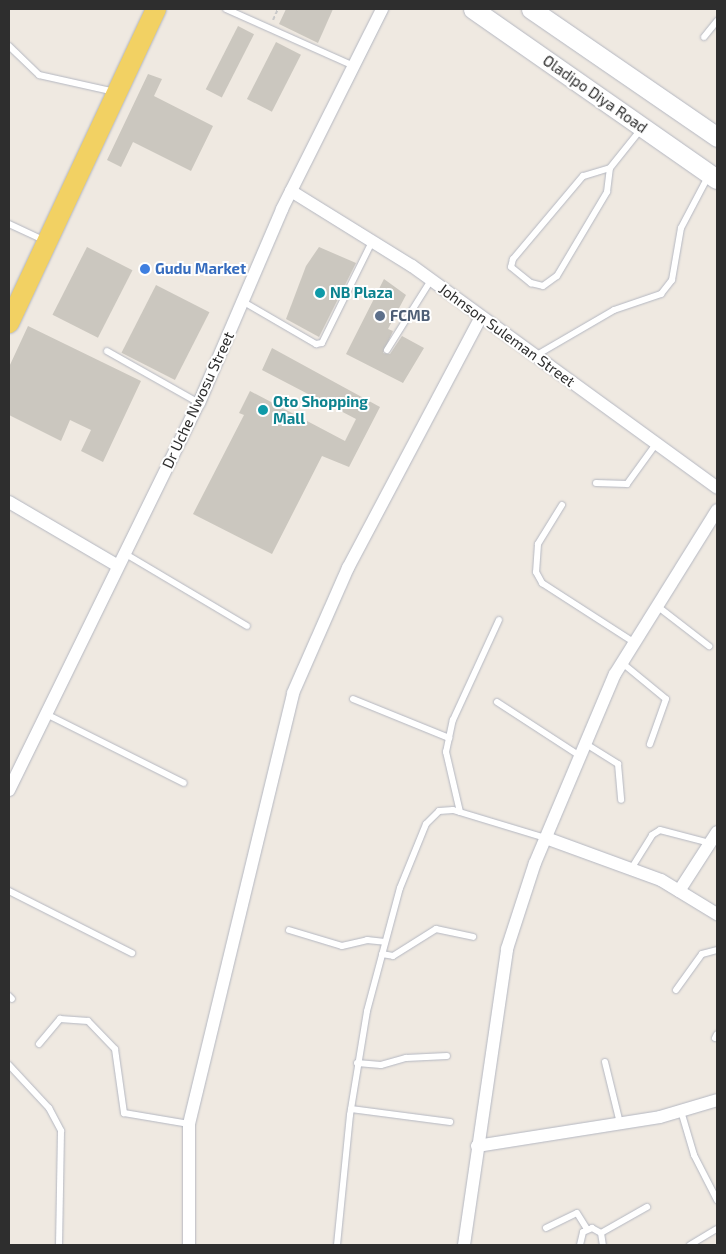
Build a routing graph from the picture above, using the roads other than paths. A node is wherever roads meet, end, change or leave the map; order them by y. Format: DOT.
graph roads {
  1 [pos="156,9"];
  2 [pos="226,9"];
  3 [pos="382,9"];
  4 [pos="473,9"];
  5 [pos="531,9"];
  6 [pos="717,21"];
  7 [pos="704,37"];
  8 [pos="9,46"];
  9 [pos="354,66"];
  10 [pos="116,92"];
  11 [pos="642,127"];
  12 [pos="717,137"];
  13 [pos="610,168"];
  14 [pos="714,177"];
  15 [pos="291,191"];
  16 [pos="9,224"];
  17 [pos="48,242"];
  18 [pos="372,242"];
  19 [pos="431,280"];
  20 [pos="242,302"];
  21 [pos="482,317"];
  22 [pos="9,323"];
  23 [pos="387,350"];
  24 [pos="107,352"];
  25 [pos="535,356"];
  26 [pos="199,403"];
  27 [pos="656,444"];
  28 [pos="596,483"];
  29 [pos="717,488"];
  30 [pos="9,502"];
  31 [pos="562,505"];
  32 [pos="717,510"];
  33 [pos="124,553"];
  34 [pos="118,566"];
  35 [pos="656,605"];
  36 [pos="499,620"];
  37 [pos="247,626"];
  38 [pos="632,641"];
  39 [pos="709,646"];
  40 [pos="621,662"];
  41 [pos="353,699"];
  42 [pos="497,702"];
  43 [pos="46,714"];
  44 [pos="449,738"];
  45 [pos="586,744"];
  46 [pos="650,744"];
  47 [pos="580,756"];
  48 [pos="184,783"];
  49 [pos="9,790"];
  50 [pos="621,800"];
  51 [pos="460,812"];
  52 [pos="546,838"];
  53 [pos="714,838"];
  54 [pos="631,869"];
  55 [pos="679,891"];
  56 [pos="9,892"];
  57 [pos="717,914"];
  58 [pos="289,930"];
  59 [pos="473,937"];
  60 [pos="385,942"];
  61 [pos="717,950"];
  62 [pos="132,953"];
  63 [pos="382,954"];
  64 [pos="676,990"];
  65 [pos="39,1044"];
  66 [pos="447,1056"];
  67 [pos="605,1062"];
  68 [pos="357,1063"];
  69 [pos="9,1065"];
  70 [pos="717,1100"];
  71 [pos="351,1109"];
  72 [pos="682,1111"];
  73 [pos="450,1122"];
  74 [pos="620,1123"];
  75 [pos="190,1124"];
  76 [pos="477,1146"];
  77 [pos="717,1200"];
  78 [pos="647,1207"];
  79 [pos="546,1228"];
  80 [pos="587,1229"];
  81 [pos="717,1229"];
  82 [pos="601,1233"];
  83 [pos="59,1245"];
  84 [pos="190,1245"];
  85 [pos="338,1245"];
  86 [pos="464,1245"];
  87 [pos="580,1245"];
  88 [pos="603,1245"];
  89 [pos="690,1245"];
  1 -- 10 [label="main road"];
  2 -- 9 [label="lane"];
  3 -- 9 [label="street, Dr Uche Nwosu Street"];
  4 -- 11 [label="main road, Oladipo Diya Road"];
  5 -- 12 [label="main road"];
  6 -- 7 [label="lane"];
  8 -- 10 [label="lane"];
  9 -- 15 [label="street, Dr Uche Nwosu Street"];
  10 -- 17 [label="main road"];
  11 -- 13 [label="lane"];
  11 -- 14 [label="main road, Oladipo Diya Road"];
  13 -- 13 [label="lane"];
  14 -- 25 [label="lane"];
  15 -- 18 [label="street, Johnson Suleman Street"];
  15 -- 20 [label="street, Dr Uche Nwosu Street"];
  16 -- 17 [label="lane"];
  17 -- 22 [label="main road"];
  18 -- 19 [label="street, Johnson Suleman Street"];
  18 -- 20 [label="lane"];
  19 -- 21 [label="street, Johnson Suleman Street"];
  19 -- 23 [label="lane"];
  20 -- 26 [label="street, Dr Uche Nwosu Street"];
  21 -- 25 [label="street, Johnson Suleman Street"];
  21 -- 75 [label="street"];
  24 -- 26 [label="lane"];
  25 -- 27 [label="street, Johnson Suleman Street"];
  26 -- 33 [label="street, Dr Uche Nwosu Street"];
  27 -- 28 [label="lane"];
  27 -- 29 [label="street, Johnson Suleman Street"];
  30 -- 34 [label="street"];
  31 -- 38 [label="lane"];
  32 -- 35 [label="street"];
  33 -- 34 [label="street, Dr Uche Nwosu Street"];
  33 -- 37 [label="lane"];
  34 -- 43 [label="street, Dr Uche Nwosu Street"];
  35 -- 38 [label="street"];
  35 -- 39 [label="lane"];
  36 -- 44 [label="lane"];
  38 -- 40 [label="street"];
  40 -- 45 [label="street"];
  40 -- 46 [label="lane"];
  41 -- 44 [label="lane"];
  42 -- 47 [label="lane"];
  43 -- 48 [label="lane"];
  43 -- 49 [label="street, Dr Uche Nwosu Street"];
  44 -- 51 [label="lane"];
  45 -- 47 [label="street"];
  45 -- 50 [label="lane"];
  47 -- 52 [label="street"];
  51 -- 52 [label="lane"];
  51 -- 60 [label="lane"];
  52 -- 54 [label="street"];
  52 -- 76 [label="street"];
  53 -- 54 [label="lane"];
  53 -- 55 [label="street"];
  54 -- 55 [label="street"];
  55 -- 57 [label="street"];
  56 -- 62 [label="lane"];
  58 -- 60 [label="lane"];
  59 -- 63 [label="lane"];
  60 -- 63 [label="lane"];
  61 -- 64 [label="lane"];
  63 -- 68 [label="lane"];
  65 -- 75 [label="lane"];
  66 -- 68 [label="lane"];
  67 -- 74 [label="lane"];
  68 -- 71 [label="lane"];
  69 -- 83 [label="lane"];
  70 -- 72 [label="street"];
  71 -- 73 [label="lane"];
  71 -- 85 [label="lane"];
  72 -- 74 [label="street"];
  72 -- 77 [label="lane"];
  74 -- 76 [label="street"];
  75 -- 84 [label="street"];
  76 -- 86 [label="street"];
  78 -- 82 [label="lane"];
  79 -- 80 [label="lane"];
  80 -- 82 [label="lane"];
  80 -- 87 [label="lane"];
  81 -- 89 [label="lane"];
  82 -- 88 [label="lane"];
}
